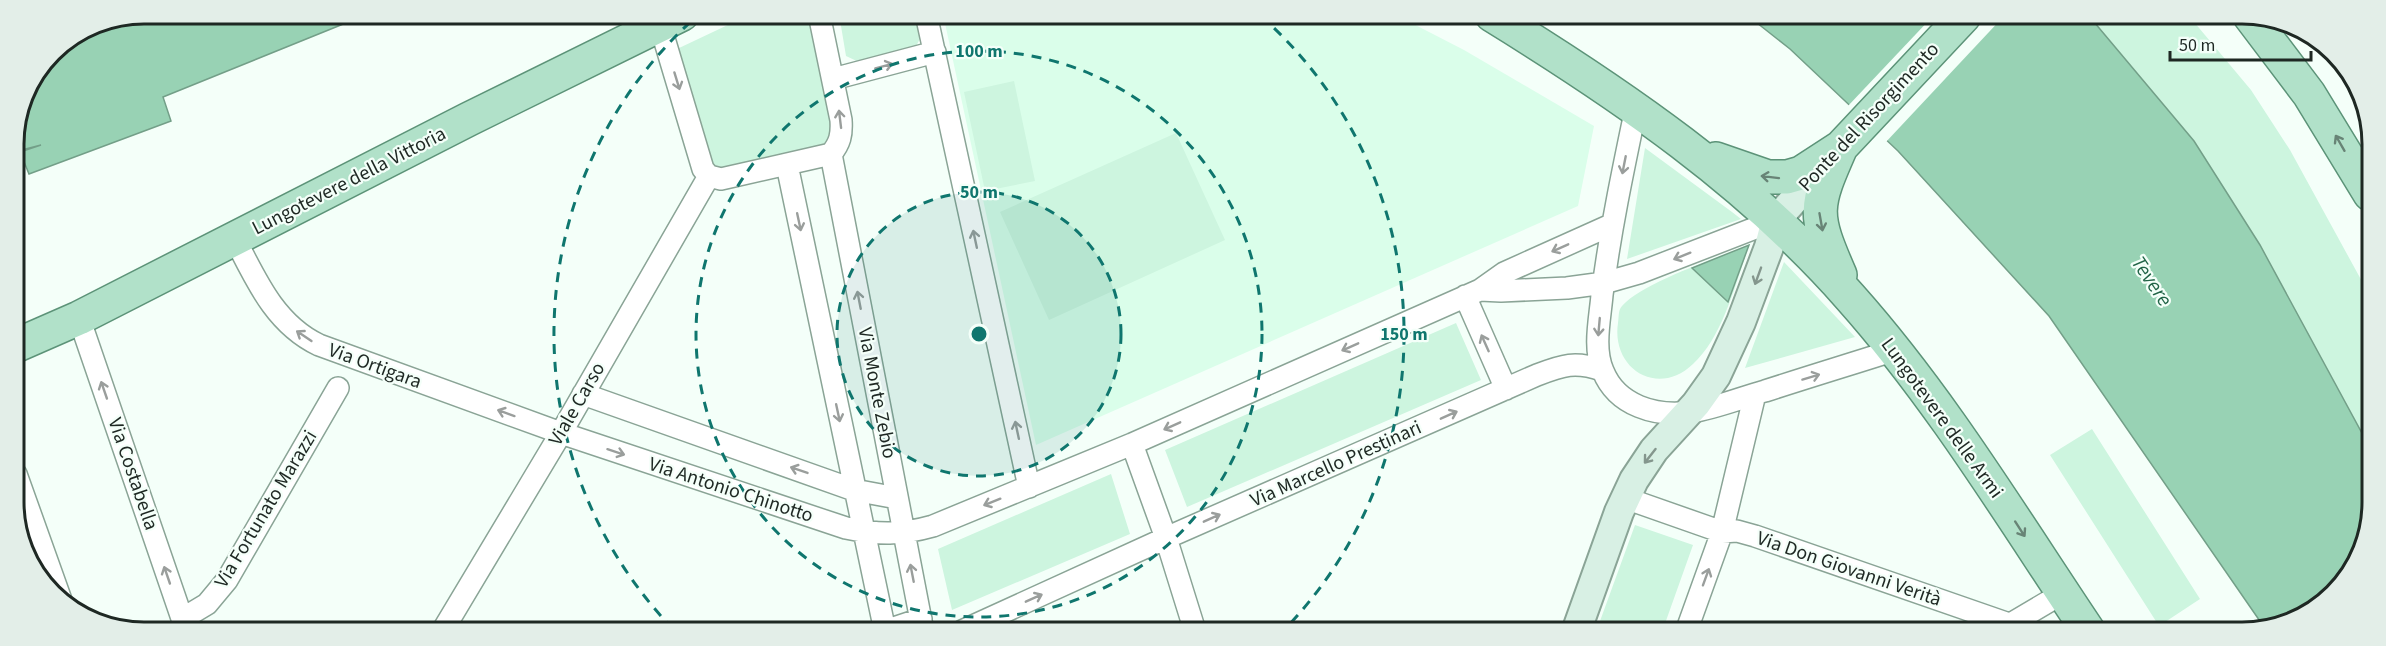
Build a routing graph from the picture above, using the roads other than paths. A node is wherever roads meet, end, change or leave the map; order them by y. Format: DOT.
graph roads {
  1 [pos="661,24"];
  2 [pos="672,24"];
  3 [pos="821,24"];
  4 [pos="928,24"];
  5 [pos="1506,24"];
  6 [pos="1956,24"];
  7 [pos="2257,25"];
  8 [pos="935,52"];
  9 [pos="833,79"];
  10 [pos="1636,108"];
  11 [pos="1841,147"];
  12 [pos="1691,149"];
  13 [pos="831,154"];
  14 [pos="787,165"];
  15 [pos="709,176"];
  16 [pos="2362,181"];
  17 [pos="1776,220"];
  18 [pos="1613,224"];
  19 [pos="235,239"];
  20 [pos="1604,283"];
  21 [pos="1473,293"];
  22 [pos="1849,295"];
  23 [pos="80,318"];
  24 [pos="24,342"];
  25 [pos="1894,350"];
  26 [pos="1602,370"];
  27 [pos="338,388"];
  28 [pos="1506,389"];
  29 [pos="583,394"];
  30 [pos="1755,394"];
  31 [pos="1689,412"];
  32 [pos="561,433"];
  33 [pos="1132,444"];
  34 [pos="1029,487"];
  35 [pos="854,490"];
  36 [pos="24,496"];
  37 [pos="897,498"];
  38 [pos="1625,498"];
  39 [pos="866,532"];
  40 [pos="1722,532"];
  41 [pos="905,534"];
  42 [pos="1166,538"];
  43 [pos="54,581"];
  44 [pos="2063,593"];
  45 [pos="183,622"];
  46 [pos="186,622"];
  47 [pos="448,622"];
  48 [pos="883,622"];
  49 [pos="921,622"];
  50 [pos="982,622"];
  51 [pos="1192,622"];
  52 [pos="1580,622"];
  53 [pos="1690,622"];
  54 [pos="1987,622"];
  55 [pos="2013,622"];
  56 [pos="2083,622"];
  1 -- 19 [label="main road, Lungotevere della Vittoria"];
  2 -- 15 [label="street, one-way"];
  3 -- 9 [label="street"];
  4 -- 8 [label="street"];
  5 -- 10 [label="main road"];
  6 -- 11 [label="main road, Ponte del Risorgimento"];
  16 -- 7 [label="main road, one-way"];
  9 -- 8 [label="street, one-way"];
  34 -- 8 [label="street, one-way"];
  13 -- 9 [label="street, one-way"];
  10 -- 12 [label="main road"];
  10 -- 18 [label="street, one-way"];
  11 -- 12 [label="main road, one-way"];
  11 -- 17 [label="main road, Ponte del Risorgimento"];
  11 -- 22 [label="main road, one-way"];
  12 -- 17 [label="main road, Lungotevere delle Armi"];
  13 -- 14 [label="street"];
  37 -- 13 [label="street, Via Monte Zebio, one-way"];
  14 -- 15 [label="street"];
  14 -- 35 [label="street, Via Monte Zebio, one-way"];
  15 -- 29 [label="street, Viale Carso"];
  17 -- 20 [label="street, one-way"];
  17 -- 22 [label="main road, Lungotevere delle Armi"];
  17 -- 31 [label="main road, one-way"];
  18 -- 20 [label="street"];
  18 -- 21 [label="street, one-way"];
  19 -- 23 [label="main road, Lungotevere della Vittoria"];
  32 -- 19 [label="street, Via Ortigara, one-way"];
  20 -- 21 [label="street"];
  20 -- 26 [label="street, one-way"];
  28 -- 21 [label="street, one-way"];
  21 -- 33 [label="street, one-way"];
  22 -- 25 [label="main road, Lungotevere delle Armi"];
  23 -- 24 [label="main road, Lungotevere della Vittoria"];
  45 -- 23 [label="street, Via Costabella, one-way"];
  30 -- 25 [label="street, one-way"];
  25 -- 44 [label="main road, Lungotevere delle Armi, one-way"];
  26 -- 28 [label="street, Via Marcello Prestinari"];
  26 -- 31 [label="street"];
  27 -- 46 [label="street, Via Fortunato Marazzi"];
  42 -- 28 [label="street, Via Marcello Prestinari, one-way"];
  29 -- 32 [label="street, Viale Carso"];
  35 -- 29 [label="street, Via Antonio Chinotto, one-way"];
  30 -- 31 [label="street"];
  30 -- 40 [label="street"];
  31 -- 38 [label="main road, one-way"];
  32 -- 39 [label="street, Via Antonio Chinotto, one-way"];
  32 -- 47 [label="street, Viale Carso"];
  33 -- 34 [label="street"];
  33 -- 42 [label="street"];
  34 -- 41 [label="street, one-way"];
  35 -- 37 [label="street, Via Antonio Chinotto"];
  35 -- 39 [label="street, Via Monte Zebio"];
  36 -- 43 [label="street"];
  37 -- 41 [label="street, Via Monte Zebio"];
  38 -- 40 [label="street, Via Don Giovanni Verità"];
  38 -- 52 [label="main road"];
  39 -- 41 [label="street, Via Antonio Chinotto"];
  39 -- 48 [label="street, Via Monte Zebio"];
  53 -- 40 [label="street, one-way"];
  40 -- 54 [label="street, Via Don Giovanni Verità"];
  49 -- 41 [label="street, Via Monte Zebio, one-way"];
  50 -- 42 [label="street, Via Marcello Prestinari, one-way"];
  42 -- 51 [label="street"];
  44 -- 55 [label="street"];
  44 -- 56 [label="main road, Lungotevere delle Armi"];
}
